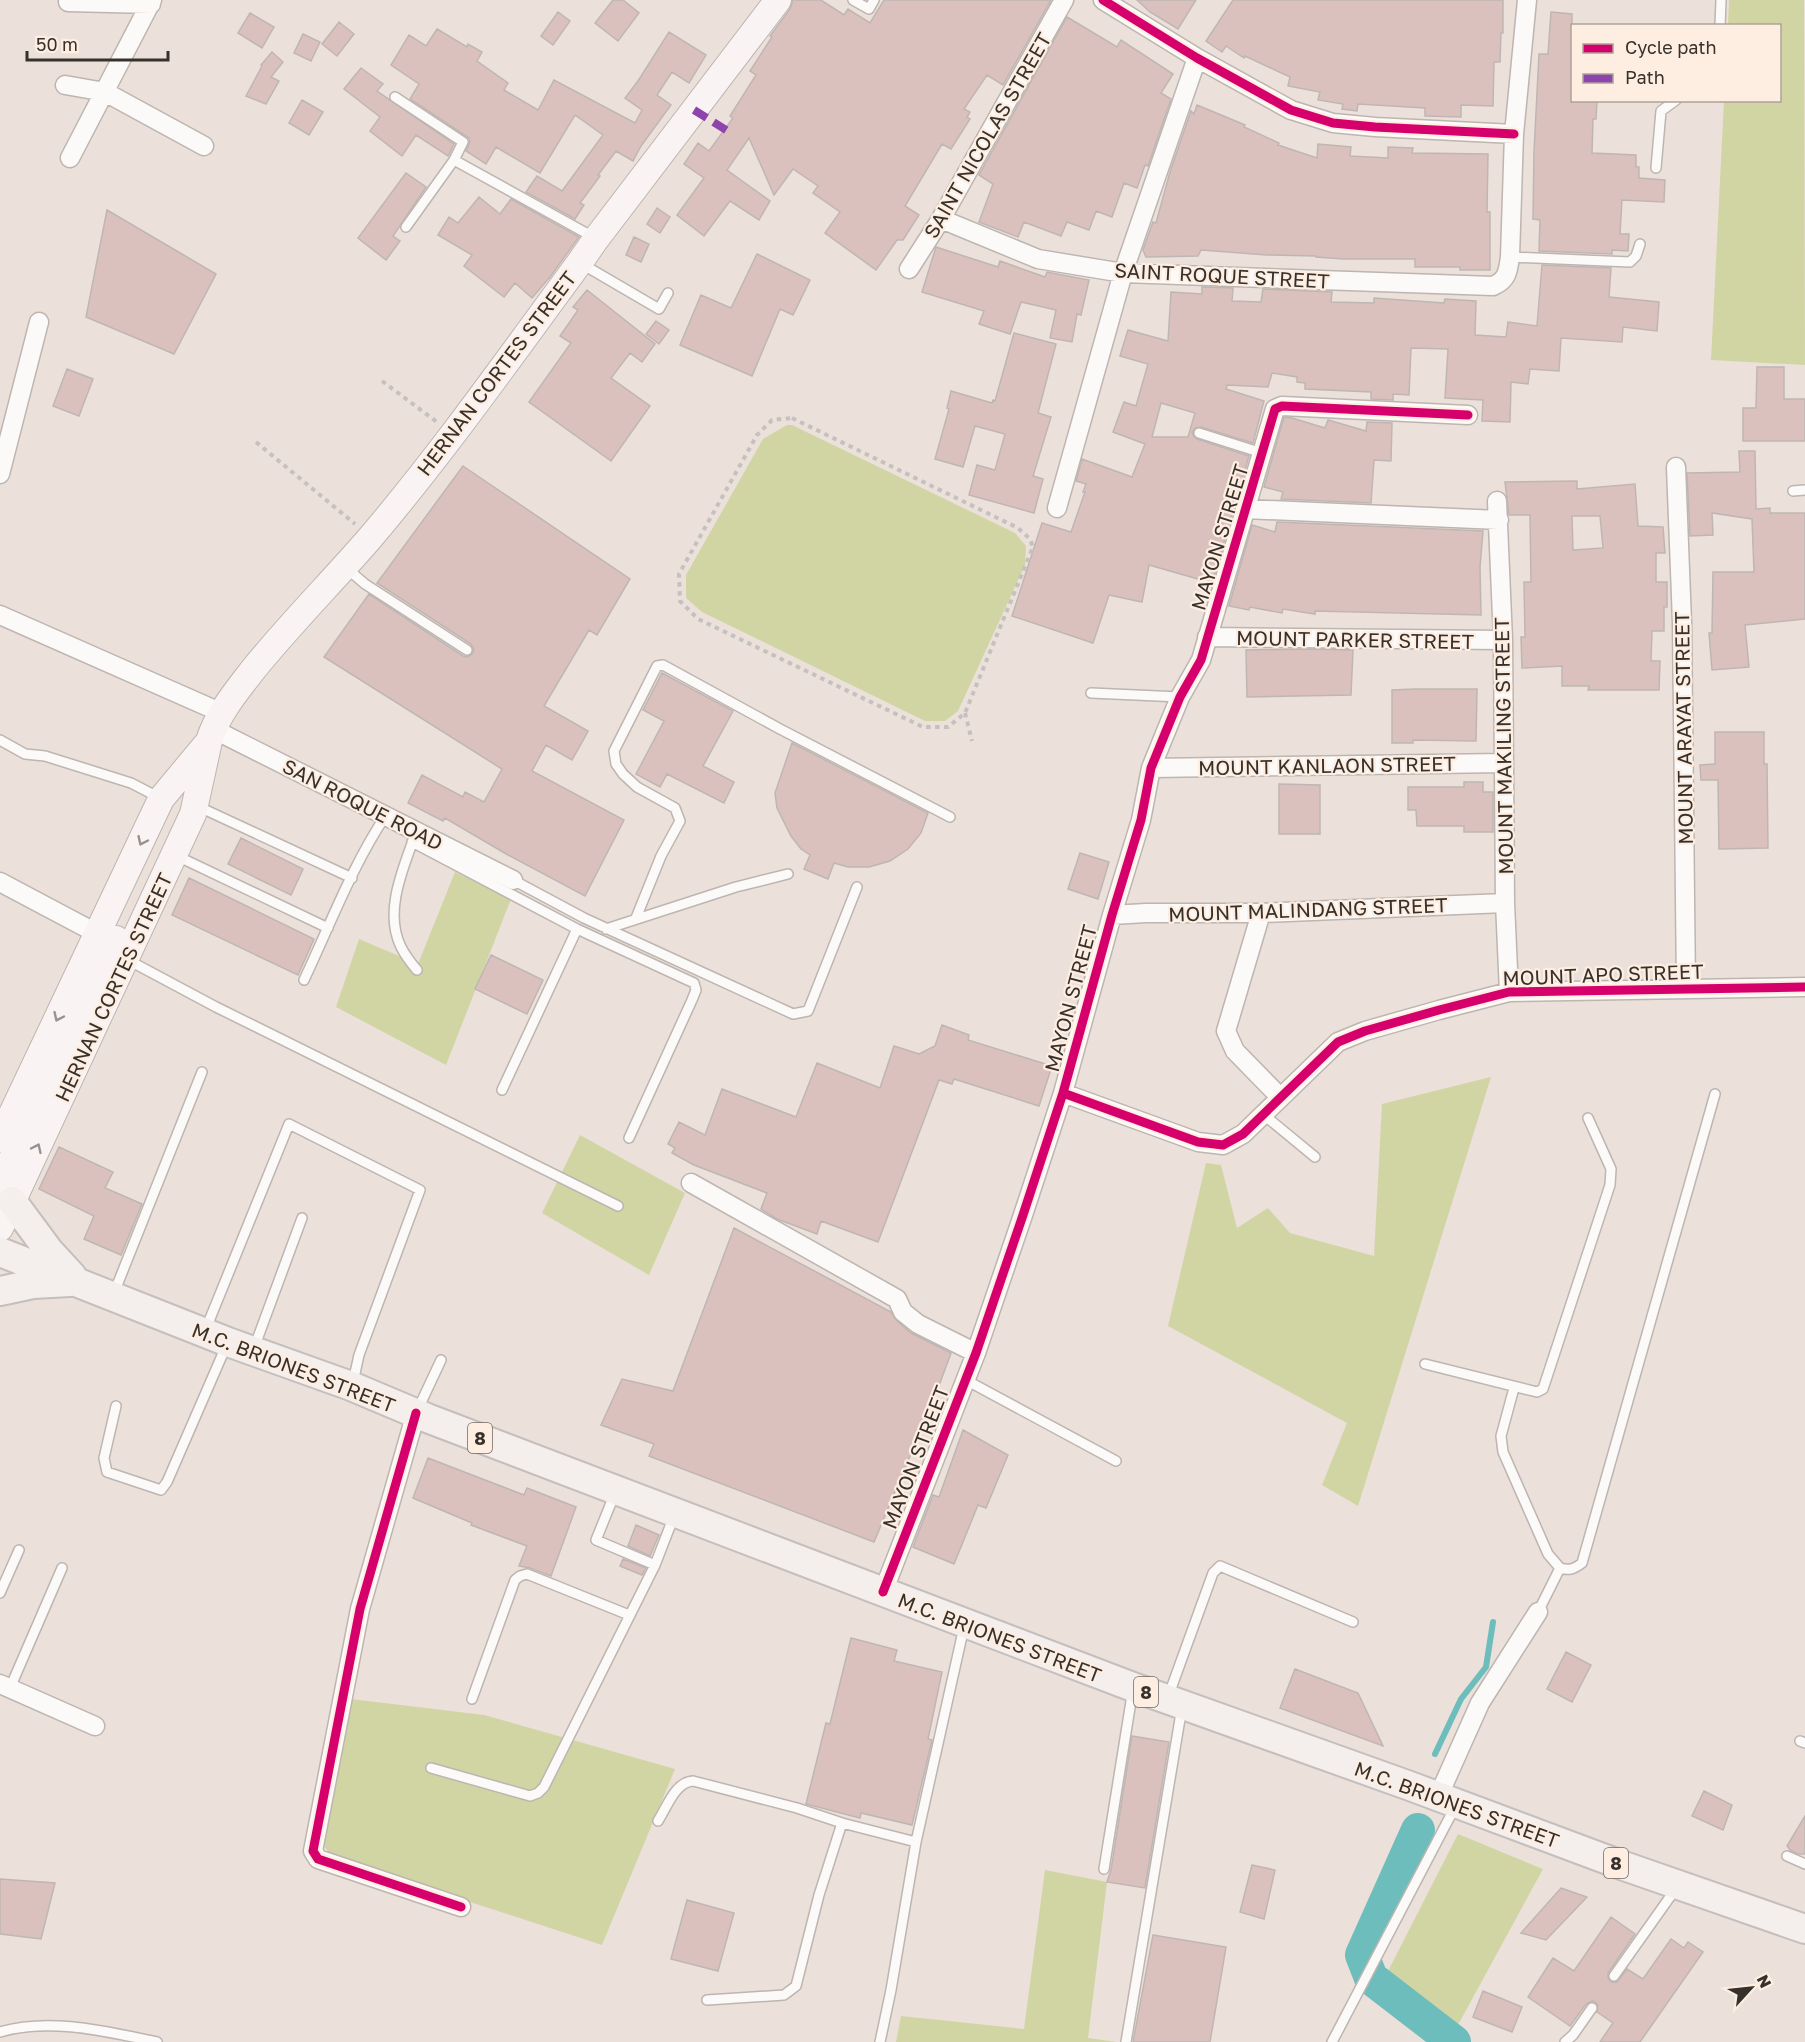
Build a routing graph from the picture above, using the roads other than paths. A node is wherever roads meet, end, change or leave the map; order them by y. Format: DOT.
graph roads {
  1 [pos="778,0"];
  2 [pos="853,0"];
  3 [pos="874,0"];
  4 [pos="1064,0"];
  5 [pos="1103,0"];
  6 [pos="1527,0"];
  7 [pos="1721,0"];
  8 [pos="68,2"];
  9 [pos="151,2"];
  10 [pos="1720,24"];
  11 [pos="1197,58"];
  12 [pos="65,85"];
  13 [pos="105,92"];
  14 [pos="395,97"];
  15 [pos="1673,102"];
  16 [pos="1514,134"];
  17 [pos="204,146"];
  18 [pos="70,159"];
  19 [pos="454,160"];
  20 [pos="1656,168"];
  21 [pos="941,219"];
  22 [pos="406,227"];
  23 [pos="596,238"];
  24 [pos="1640,244"];
  25 [pos="1510,257"];
  26 [pos="580,262"];
  27 [pos="909,269"];
  28 [pos="1123,273"];
  29 [pos="668,293"];
  30 [pos="39,322"];
  31 [pos="1468,415"];
  32 [pos="1199,433"];
  33 [pos="1262,453"];
  34 [pos="1676,467"];
  35 [pos="0,474"];
  36 [pos="1805,490"];
  37 [pos="1793,491"];
  38 [pos="1497,501"];
  39 [pos="1058,508"];
  40 [pos="1245,509"];
  41 [pos="1499,520"];
  42 [pos="344,566"];
  43 [pos="0,615"];
  44 [pos="1208,637"];
  45 [pos="1503,640"];
  46 [pos="467,650"];
  47 [pos="1091,693"];
  48 [pos="1180,697"];
  49 [pos="215,727"];
  50 [pos="0,740"];
  51 [pos="1504,763"];
  52 [pos="1151,768"];
  53 [pos="178,804"];
  54 [pos="386,815"];
  55 [pos="950,817"];
  56 [pos="415,836"];
  57 [pos="174,855"];
  58 [pos="788,874"];
  59 [pos="352,878"];
  60 [pos="513,880"];
  61 [pos="0,882"];
  62 [pos="856,887"];
  63 [pos="1505,903"];
  64 [pos="1261,913"];
  65 [pos="1112,915"];
  66 [pos="636,918"];
  67 [pos="328,928"];
  68 [pos="577,929"];
  69 [pos="606,929"];
  70 [pos="98,934"];
  71 [pos="126,959"];
  72 [pos="417,970"];
  73 [pos="304,980"];
  74 [pos="1805,987"];
  75 [pos="1686,989"];
  76 [pos="1509,992"];
  77 [pos="202,1072"];
  78 [pos="502,1090"];
  79 [pos="1063,1093"];
  80 [pos="1715,1094"];
  81 [pos="1280,1097"];
  82 [pos="1264,1115"];
  83 [pos="1588,1118"];
  84 [pos="629,1138"];
  85 [pos="0,1139"];
  86 [pos="1315,1157"];
  87 [pos="691,1183"];
  88 [pos="6,1193"];
  89 [pos="618,1206"];
  90 [pos="302,1218"];
  91 [pos="0,1227"];
  92 [pos="0,1252"];
  93 [pos="78,1282"];
  94 [pos="0,1291"];
  95 [pos="113,1296"];
  96 [pos="228,1342"];
  97 [pos="976,1353"];
  98 [pos="441,1360"];
  99 [pos="1425,1364"];
  100 [pos="964,1379"];
  101 [pos="351,1386"];
  102 [pos="1514,1388"];
  103 [pos="116,1406"];
  104 [pos="416,1413"];
  105 [pos="1116,1461"];
  106 [pos="616,1489"];
  107 [pos="675,1511"];
  108 [pos="19,1551"];
  109 [pos="655,1565"];
  110 [pos="62,1568"];
  111 [pos="1560,1568"];
  112 [pos="883,1592"];
  113 [pos="0,1593"];
  114 [pos="1538,1611"];
  115 [pos="629,1616"];
  116 [pos="1353,1622"];
  117 [pos="965,1623"];
  118 [pos="5,1686"];
  119 [pos="1133,1687"];
  120 [pos="472,1699"];
  121 [pos="1175,1702"];
  122 [pos="95,1726"];
  123 [pos="431,1768"];
  124 [pos="1447,1801"];
  125 [pos="658,1821"];
  126 [pos="842,1823"];
  127 [pos="916,1842"];
  128 [pos="1787,1856"];
  129 [pos="1805,1864"];
  130 [pos="1104,1869"];
  131 [pos="1678,1885"];
  132 [pos="461,1907"];
  133 [pos="1805,1929"];
  134 [pos="1614,1976"];
  135 [pos="707,2000"];
  136 [pos="1592,2008"];
  137 [pos="0,2031"];
  138 [pos="1573,2040"];
  139 [pos="157,2042"];
  140 [pos="880,2042"];
  141 [pos="1126,2042"];
  142 [pos="1332,2042"];
  1 -- 23 [label="main road, HERNAN CORTES STREET"];
  2 -- 3 [label="lane"];
  4 -- 21 [label="street, SAINT NICOLAS STREET"];
  5 -- 11 [label="street"];
  6 -- 16 [label="street"];
  7 -- 10 [label="lane"];
  8 -- 9 [label="street"];
  9 -- 13 [label="street"];
  11 -- 16 [label="street"];
  11 -- 28 [label="street"];
  12 -- 13 [label="street"];
  13 -- 17 [label="street"];
  13 -- 18 [label="street"];
  14 -- 19 [label="lane"];
  15 -- 20 [label="lane"];
  16 -- 25 [label="street"];
  19 -- 22 [label="lane"];
  19 -- 23 [label="lane"];
  21 -- 27 [label="street, SAINT NICOLAS STREET"];
  21 -- 28 [label="street, SAINT ROQUE STREET"];
  23 -- 26 [label="main road, HERNAN CORTES STREET"];
  24 -- 25 [label="lane"];
  25 -- 28 [label="street, SAINT ROQUE STREET"];
  26 -- 29 [label="lane"];
  26 -- 42 [label="main road, HERNAN CORTES STREET"];
  28 -- 39 [label="street"];
  30 -- 35 [label="street"];
  31 -- 33 [label="street, MAYON STREET"];
  32 -- 33 [label="lane"];
  33 -- 40 [label="street, MAYON STREET"];
  34 -- 75 [label="street, MOUNT ARAYAT STREET"];
  36 -- 37 [label="lane"];
  38 -- 41 [label="street, MOUNT MAKILING STREET"];
  40 -- 41 [label="street"];
  40 -- 44 [label="street, MAYON STREET"];
  41 -- 45 [label="street, MOUNT MAKILING STREET"];
  42 -- 46 [label="lane"];
  42 -- 49 [label="main road, HERNAN CORTES STREET"];
  43 -- 49 [label="street, SAN ROQUE ROAD"];
  44 -- 45 [label="street, MOUNT PARKER STREET"];
  44 -- 48 [label="street, MAYON STREET"];
  45 -- 51 [label="street, MOUNT MAKILING STREET"];
  47 -- 48 [label="lane"];
  48 -- 52 [label="street, MAYON STREET"];
  49 -- 53 [label="main road, HERNAN CORTES STREET"];
  49 -- 53 [label="main road, HERNAN CORTES STREET"];
  49 -- 54 [label="street, SAN ROQUE ROAD"];
  50 -- 53 [label="lane"];
  51 -- 52 [label="street, MOUNT KANLAON STREET"];
  51 -- 63 [label="street, MOUNT MAKILING STREET"];
  52 -- 65 [label="street, MAYON STREET"];
  53 -- 57 [label="main road, HERNAN CORTES STREET"];
  53 -- 59 [label="lane"];
  53 -- 70 [label="main road, HERNAN CORTES STREET, one-way"];
  53 -- 88 [label="main road, HERNAN CORTES STREET"];
  54 -- 56 [label="street, SAN ROQUE ROAD"];
  54 -- 59 [label="lane"];
  55 -- 66 [label="lane"];
  56 -- 60 [label="street, SAN ROQUE ROAD"];
  56 -- 68 [label="lane"];
  56 -- 72 [label="lane"];
  57 -- 67 [label="lane"];
  57 -- 71 [label="main road, HERNAN CORTES STREET"];
  58 -- 66 [label="lane"];
  59 -- 67 [label="lane"];
  60 -- 69 [label="lane"];
  61 -- 70 [label="street"];
  62 -- 69 [label="lane"];
  63 -- 64 [label="street, MOUNT MALINDANG STREET"];
  63 -- 76 [label="street, MOUNT MAKILING STREET"];
  64 -- 65 [label="street, MOUNT MALINDANG STREET"];
  64 -- 81 [label="street"];
  65 -- 79 [label="street, MAYON STREET"];
  66 -- 69 [label="lane"];
  67 -- 73 [label="lane"];
  68 -- 78 [label="lane"];
  68 -- 84 [label="lane"];
  70 -- 85 [label="main road, HERNAN CORTES STREET, one-way"];
  88 -- 71 [label="main road, HERNAN CORTES STREET, one-way"];
  71 -- 89 [label="lane"];
  74 -- 75 [label="street, MOUNT APO STREET"];
  75 -- 76 [label="street, MOUNT APO STREET"];
  76 -- 81 [label="street, MOUNT APO STREET"];
  77 -- 95 [label="lane"];
  79 -- 82 [label="street, MOUNT APO STREET"];
  79 -- 97 [label="street, MAYON STREET"];
  80 -- 111 [label="lane"];
  81 -- 82 [label="street, MOUNT APO STREET"];
  82 -- 86 [label="lane"];
  83 -- 102 [label="lane"];
  87 -- 97 [label="street"];
  88 -- 91 [label="main road, HERNAN CORTES STREET"];
  88 -- 93 [label="main road"];
  90 -- 96 [label="lane"];
  92 -- 93 [label="main road, M.C. BRIONES STREET / 8"];
  93 -- 94 [label="main road"];
  93 -- 95 [label="main road, M.C. BRIONES STREET / 8"];
  95 -- 96 [label="main road, M.C. BRIONES STREET / 8"];
  96 -- 101 [label="main road, M.C. BRIONES STREET / 8"];
  96 -- 101 [label="lane"];
  96 -- 103 [label="lane"];
  97 -- 100 [label="street, MAYON STREET"];
  98 -- 104 [label="lane"];
  99 -- 102 [label="lane"];
  100 -- 105 [label="lane"];
  100 -- 112 [label="street, MAYON STREET"];
  101 -- 104 [label="main road, M.C. BRIONES STREET / 8"];
  102 -- 111 [label="lane"];
  104 -- 106 [label="main road, M.C. BRIONES STREET / 8"];
  104 -- 132 [label="street"];
  106 -- 107 [label="main road, M.C. BRIONES STREET / 8"];
  106 -- 109 [label="lane"];
  107 -- 109 [label="lane"];
  107 -- 112 [label="main road, M.C. BRIONES STREET / 8"];
  108 -- 113 [label="lane"];
  109 -- 115 [label="lane"];
  110 -- 118 [label="lane"];
  111 -- 114 [label="lane"];
  112 -- 117 [label="main road, M.C. BRIONES STREET / 8"];
  114 -- 124 [label="street"];
  115 -- 120 [label="lane"];
  115 -- 123 [label="lane"];
  116 -- 121 [label="lane"];
  117 -- 119 [label="main road, M.C. BRIONES STREET / 8"];
  117 -- 127 [label="lane"];
  118 -- 122 [label="street"];
  119 -- 121 [label="main road, M.C. BRIONES STREET / 8"];
  119 -- 130 [label="lane"];
  121 -- 124 [label="main road, M.C. BRIONES STREET / 8"];
  121 -- 141 [label="lane"];
  124 -- 131 [label="main road, M.C. BRIONES STREET / 8"];
  124 -- 142 [label="lane"];
  125 -- 126 [label="lane"];
  126 -- 127 [label="lane"];
  126 -- 135 [label="lane"];
  127 -- 140 [label="lane"];
  128 -- 129 [label="lane"];
  131 -- 133 [label="main road, M.C. BRIONES STREET / 8"];
  131 -- 134 [label="lane"];
  136 -- 138 [label="lane"];
  137 -- 139 [label="lane"];
}
